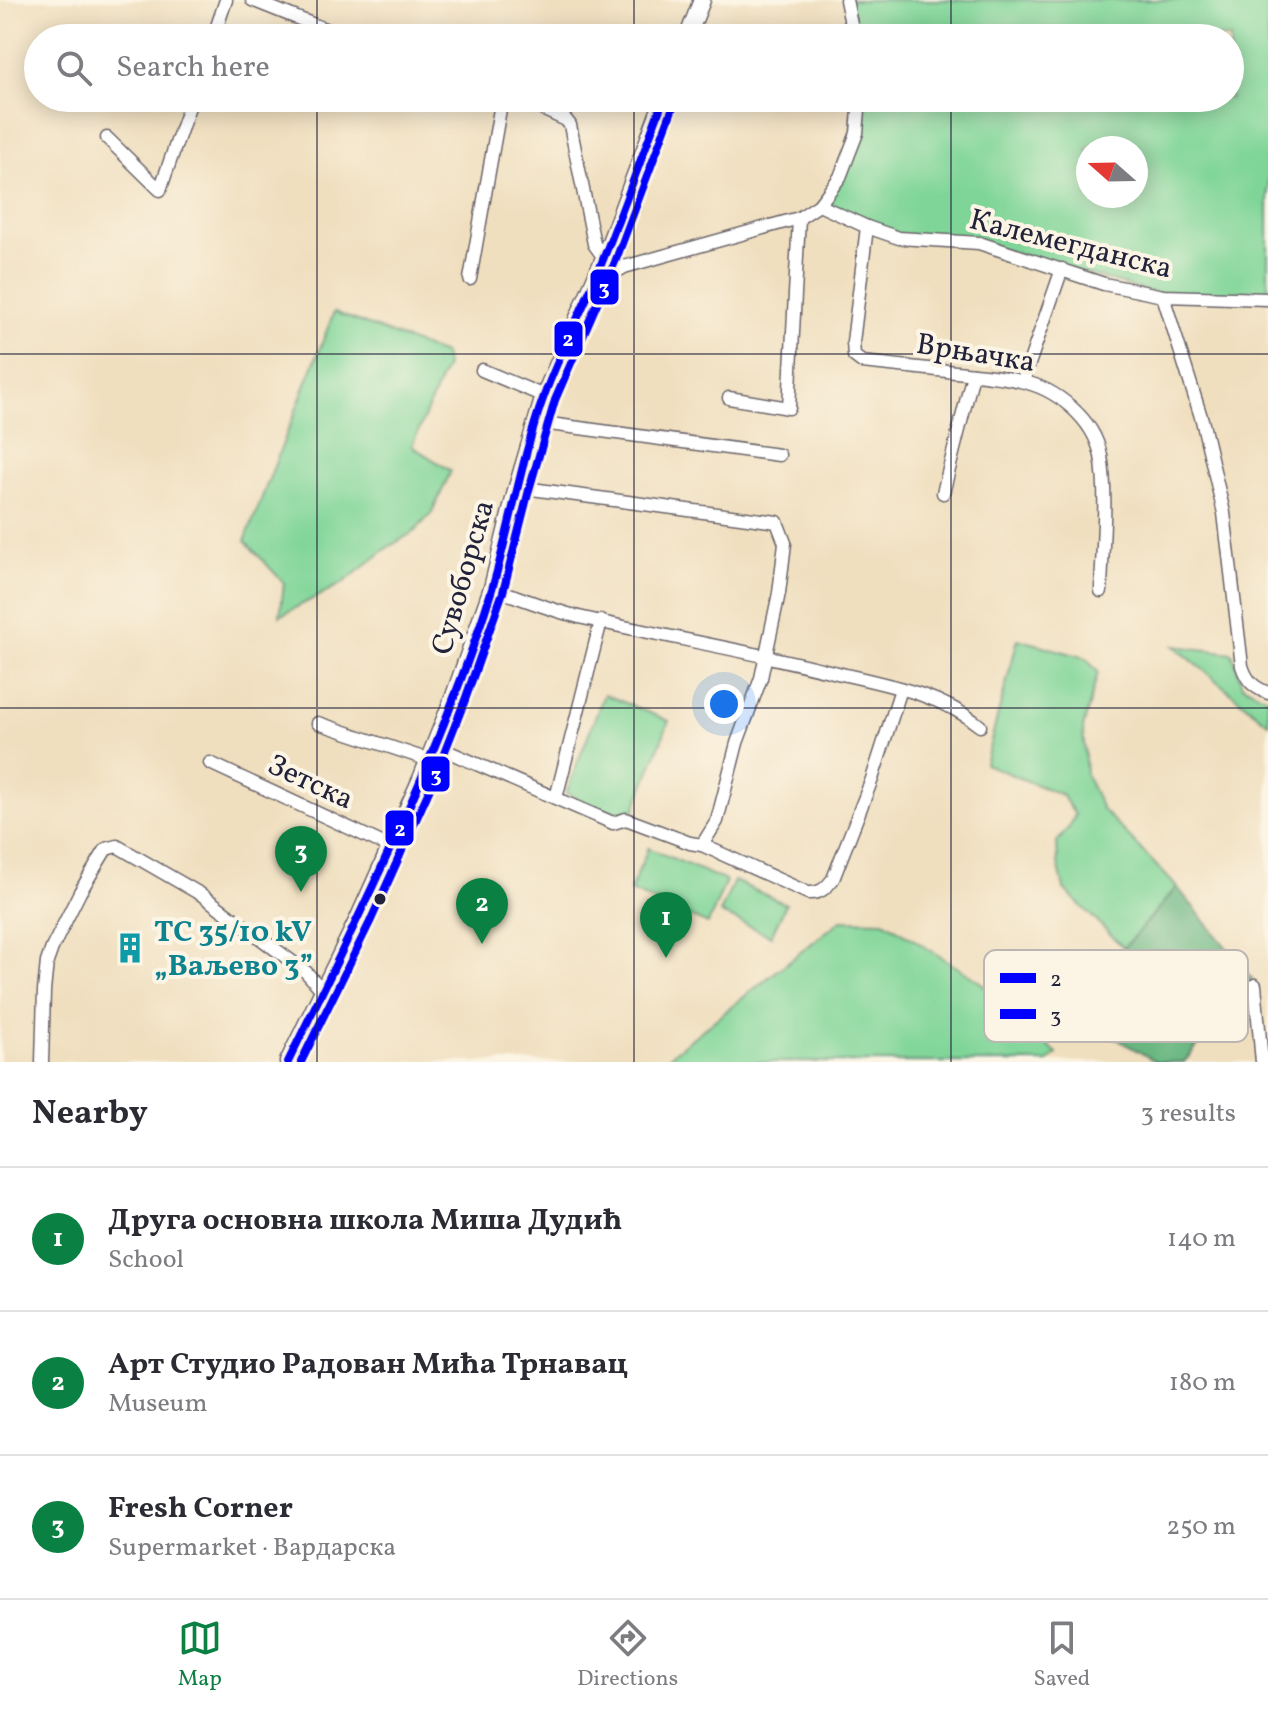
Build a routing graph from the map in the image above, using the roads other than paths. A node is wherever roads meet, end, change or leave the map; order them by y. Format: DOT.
graph roads {
  1 [pos="226,0"];
  2 [pos="252,0"];
  3 [pos="702,0"];
  4 [pos="846,0"];
  5 [pos="218,24"];
  6 [pos="312,24"];
  7 [pos="693,24"];
  8 [pos="851,24"];
  9 [pos="187,112"];
  10 [pos="500,112"];
  11 [pos="552,112"];
  12 [pos="659,112"];
  13 [pos="859,112"];
  14 [pos="107,138"];
  15 [pos="819,205"];
  16 [pos="799,218"];
  17 [pos="867,227"];
  18 [pos="604,258"];
  19 [pos="624,267"];
  20 [pos="1062,269"];
  21 [pos="470,279"];
  22 [pos="590,289"];
  23 [pos="1163,296"];
  24 [pos="1268,299"];
  25 [pos="482,370"];
  26 [pos="973,374"];
  27 [pos="1023,381"];
  28 [pos="544,396"];
  29 [pos="729,398"];
  30 [pos="535,422"];
  31 [pos="779,455"];
  32 [pos="517,487"];
  33 [pos="943,493"];
  34 [pos="492,588"];
  35 [pos="1101,591"];
  36 [pos="601,621"];
  37 [pos="766,655"];
  38 [pos="901,689"];
  39 [pos="1268,693"];
  40 [pos="318,723"];
  41 [pos="980,726"];
  42 [pos="432,753"];
  43 [pos="210,763"];
  44 [pos="556,798"];
  45 [pos="702,845"];
  46 [pos="390,847"];
  47 [pos="1255,985"];
  48 [pos="323,991"];
  49 [pos="42,1062"];
  50 [pos="288,1062"];
  51 [pos="1262,1062"];
  1 -- 5 [label="street"];
  2 -- 6 [label="street"];
  3 -- 7 [label="main road"];
  4 -- 8 [label="street"];
  9 -- 14 [label="street"];
  10 -- 21 [label="street"];
  11 -- 18 [label="street"];
  12 -- 18 [label="main road, Сувоборска"];
  13 -- 15 [label="street"];
  15 -- 16 [label="street"];
  15 -- 17 [label="street, Калемегданска"];
  16 -- 19 [label="street"];
  16 -- 29 [label="street"];
  17 -- 20 [label="street, Калемегданска"];
  17 -- 26 [label="street, Врњачка"];
  18 -- 19 [label="street"];
  18 -- 22 [label="main road, Сувоборска"];
  19 -- 22 [label="street"];
  20 -- 23 [label="street, Калемегданска"];
  20 -- 27 [label="street"];
  22 -- 28 [label="main road, Сувоборска"];
  23 -- 24 [label="street, Калемегданска"];
  23 -- 39 [label="street"];
  25 -- 28 [label="street"];
  26 -- 27 [label="street, Врњачка"];
  26 -- 33 [label="street"];
  27 -- 35 [label="street, Врњачка"];
  28 -- 30 [label="main road, Сувоборска"];
  30 -- 31 [label="street"];
  30 -- 32 [label="main road, Сувоборска"];
  32 -- 34 [label="main road, Сувоборска"];
  32 -- 37 [label="street"];
  34 -- 36 [label="street"];
  34 -- 42 [label="main road, Сувоборска"];
  36 -- 37 [label="street"];
  36 -- 44 [label="street"];
  37 -- 38 [label="street"];
  37 -- 45 [label="street"];
  38 -- 41 [label="street"];
  38 -- 45 [label="street"];
  40 -- 42 [label="street"];
  42 -- 44 [label="street"];
  42 -- 46 [label="main road, Сувоборска"];
  43 -- 46 [label="street, Зетска"];
  44 -- 45 [label="street"];
  46 -- 48 [label="main road, Сувоборска"];
  47 -- 51 [label="street"];
  48 -- 49 [label="street"];
  48 -- 50 [label="main road, Сувоборска"];
}
